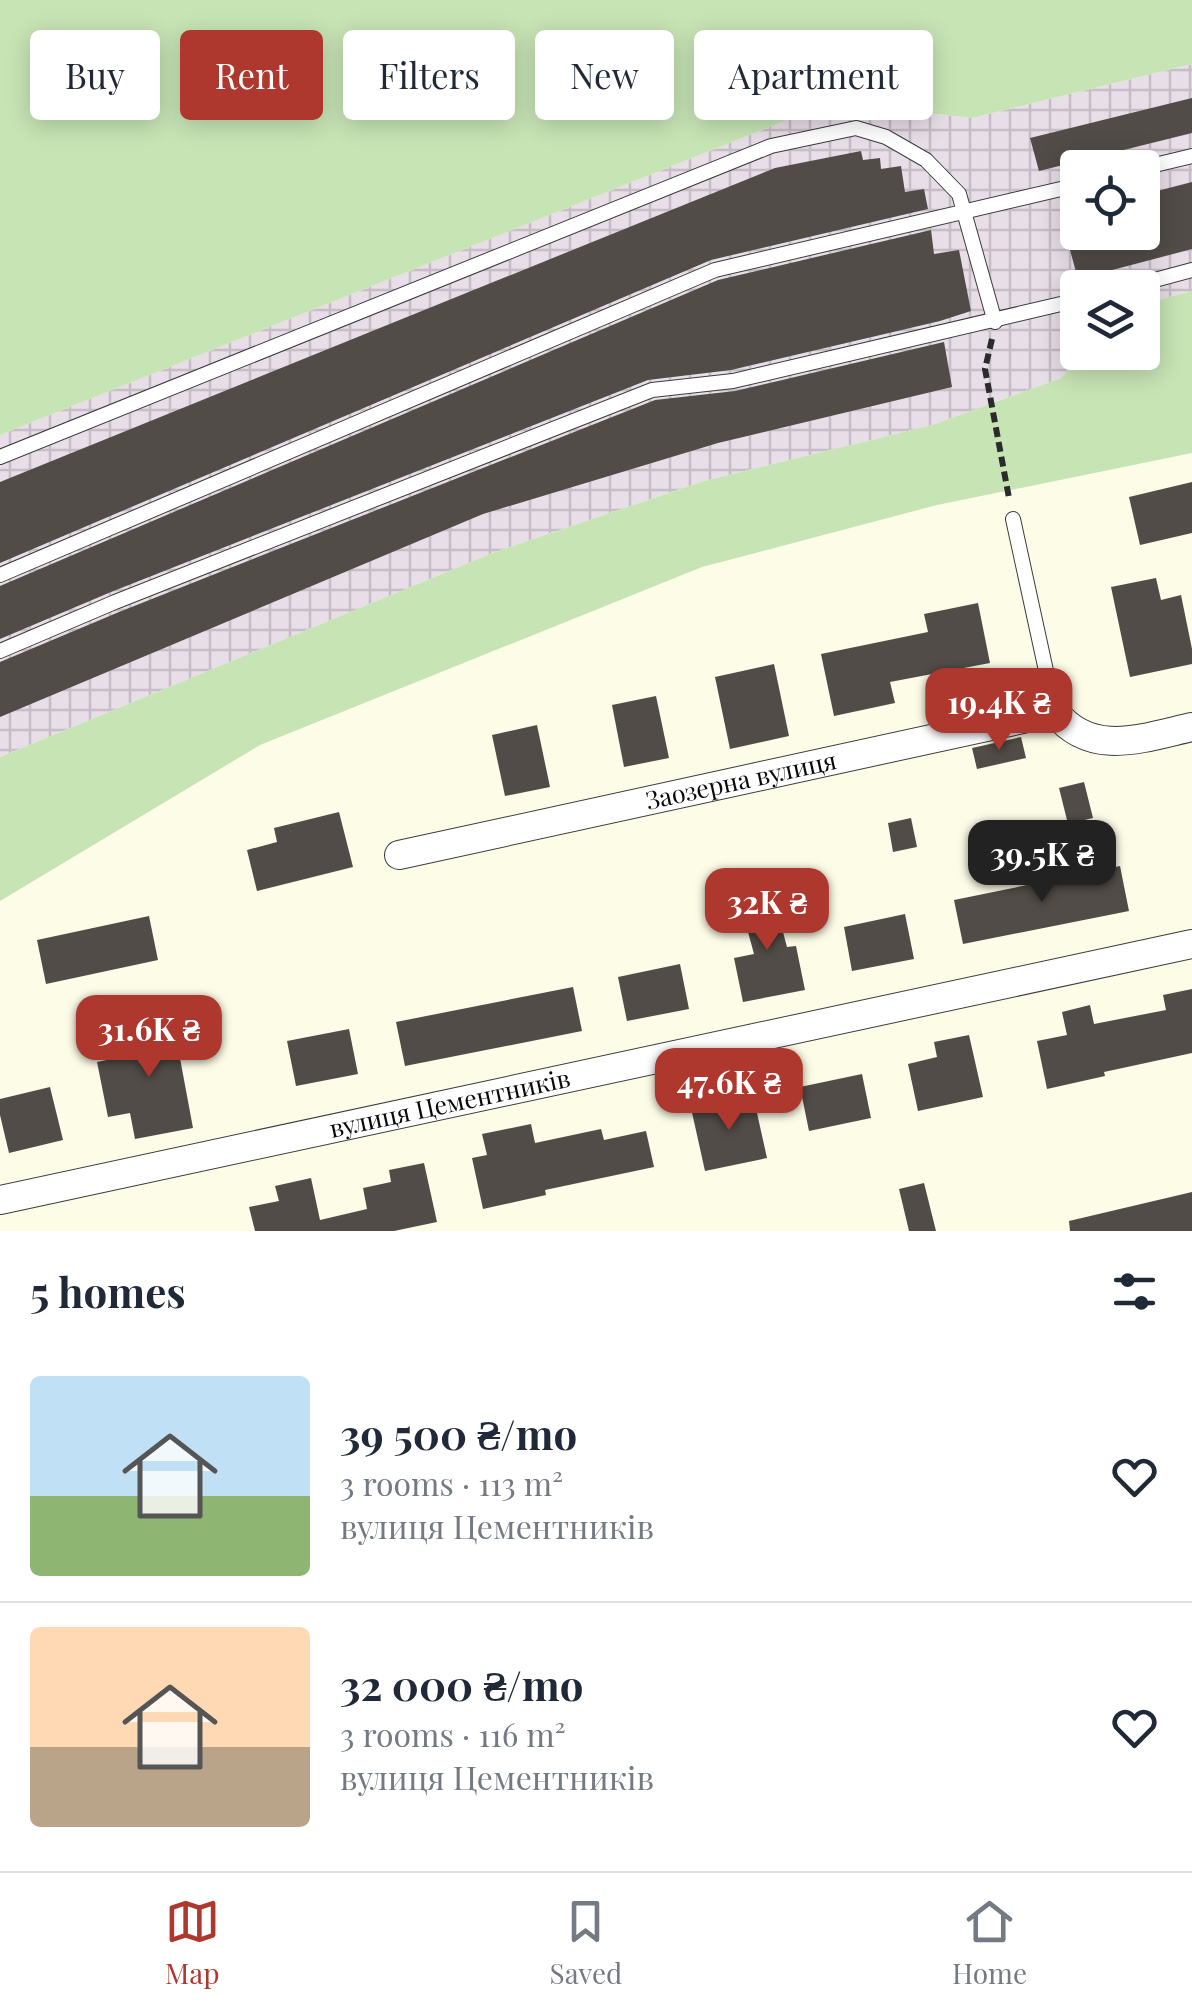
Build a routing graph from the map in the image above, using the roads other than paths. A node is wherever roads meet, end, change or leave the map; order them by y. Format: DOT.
graph roads {
  1 [pos="1192,156"];
  2 [pos="1160,164"];
  3 [pos="1060,190"];
  4 [pos="964,214"];
  5 [pos="1192,270"];
  6 [pos="1160,279"];
  7 [pos="1060,305"];
  8 [pos="995,322"];
  9 [pos="0,457"];
  10 [pos="1012,519"];
  11 [pos="0,576"];
  12 [pos="0,651"];
  13 [pos="1055,712"];
  14 [pos="1192,728"];
  15 [pos="399,855"];
  16 [pos="1192,944"];
  17 [pos="0,1200"];
  1 -- 2 [label="lane"];
  3 -- 4 [label="lane"];
  4 -- 8 [label="lane"];
  4 -- 9 [label="lane"];
  4 -- 11 [label="lane"];
  5 -- 6 [label="lane"];
  7 -- 8 [label="lane"];
  8 -- 12 [label="lane"];
  10 -- 13 [label="lane"];
  13 -- 14 [label="street"];
  13 -- 15 [label="street, Заозерна вулиця"];
  16 -- 17 [label="street, вулиця Цементників"];
}
